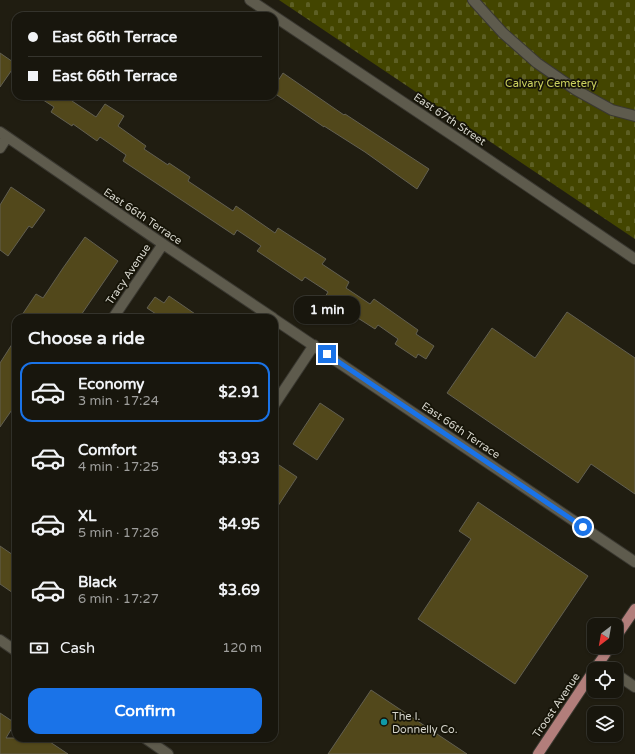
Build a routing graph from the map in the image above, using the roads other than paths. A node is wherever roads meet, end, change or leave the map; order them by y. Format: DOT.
graph roads {
  1 [pos="250,0"];
  2 [pos="473,0"];
  3 [pos="268,12"];
  4 [pos="278,19"];
  5 [pos="635,116"];
  6 [pos="4,134"];
  7 [pos="0,148"];
  8 [pos="163,244"];
  9 [pos="635,259"];
  10 [pos="116,314"];
  11 [pos="268,314"];
  12 [pos="278,321"];
  13 [pos="314,345"];
  14 [pos="278,399"];
  15 [pos="635,562"];
  16 [pos="635,609"];
  17 [pos="623,627"];
  18 [pos="0,640"];
  19 [pos="12,648"];
  20 [pos="623,679"];
  21 [pos="587,680"];
  22 [pos="635,687"];
  23 [pos="150,742"];
  24 [pos="168,754"];
  25 [pos="538,754"];
  1 -- 3 [label="street, East 67th Street"];
  2 -- 5 [label="street"];
  4 -- 9 [label="street, East 67th Street"];
  6 -- 7 [label="street"];
  6 -- 8 [label="street, East 66th Terrace"];
  8 -- 10 [label="street, Tracy Avenue"];
  8 -- 11 [label="street, East 66th Terrace"];
  12 -- 13 [label="street, East 66th Terrace"];
  13 -- 14 [label="street"];
  13 -- 15 [label="street, East 66th Terrace"];
  16 -- 17 [label="main road"];
  18 -- 19 [label="street"];
  20 -- 22 [label="street"];
  21 -- 25 [label="main road, Troost Avenue"];
  23 -- 24 [label="street"];
}
